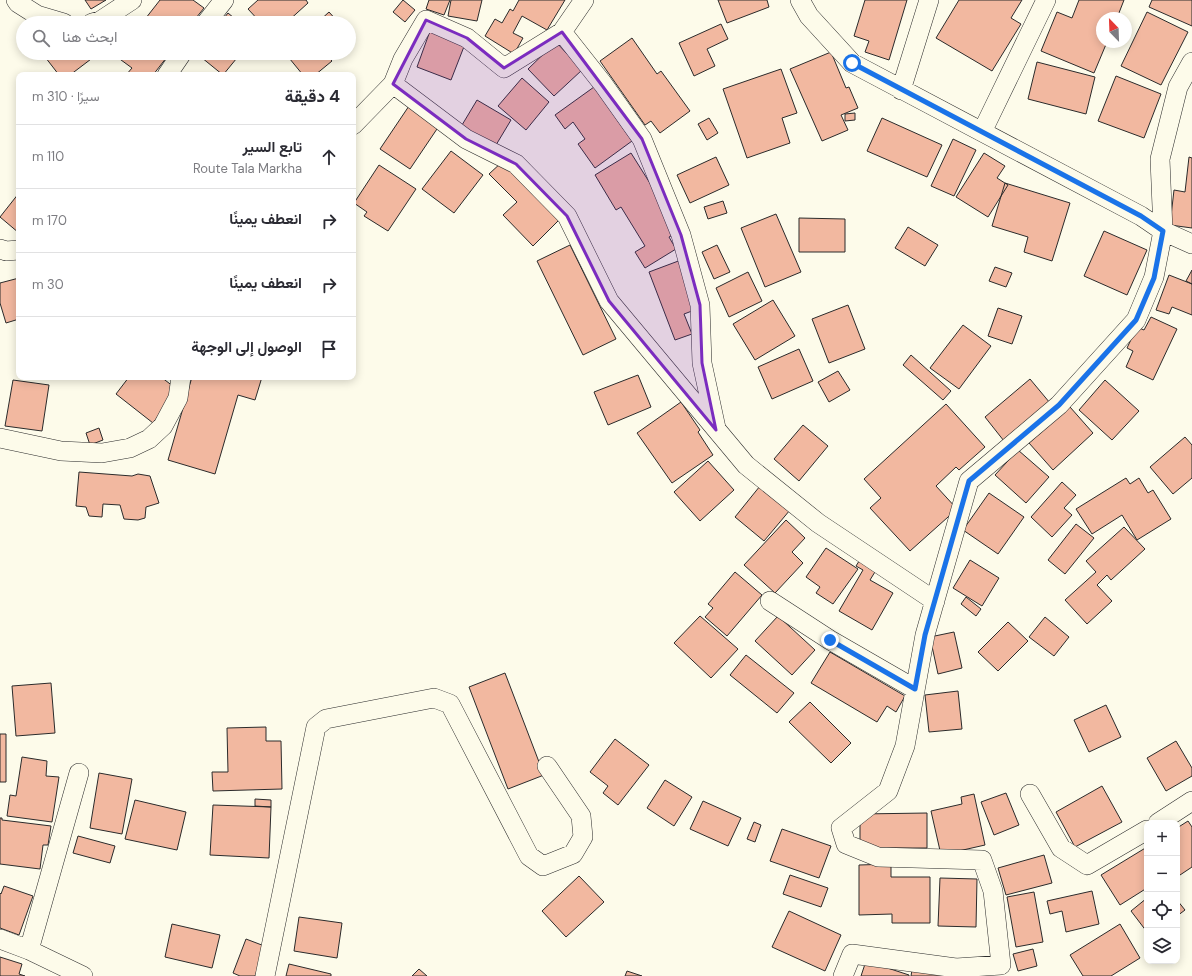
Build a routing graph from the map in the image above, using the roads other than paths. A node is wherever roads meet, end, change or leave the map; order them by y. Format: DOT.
graph roads {
  1 [pos="16,0"];
  2 [pos="132,0"];
  3 [pos="224,0"];
  4 [pos="584,0"];
  5 [pos="800,0"];
  6 [pos="929,0"];
  7 [pos="1046,0"];
  8 [pos="40,16"];
  9 [pos="108,16"];
  10 [pos="211,16"];
  11 [pos="562,32"];
  12 [pos="177,60"];
  13 [pos="1192,62"];
  14 [pos="169,72"];
  15 [pos="394,84"];
  16 [pos="901,90"];
  17 [pos="356,122"];
  18 [pos="982,132"];
  19 [pos="1163,231"];
  20 [pos="1192,244"];
  21 [pos="0,249"];
  22 [pos="16,250"];
  23 [pos="181,380"];
  24 [pos="716,430"];
  25 [pos="0,438"];
  26 [pos="770,601"];
  27 [pos="935,601"];
  28 [pos="915,689"];
  29 [pos="547,766"];
  30 [pos="79,773"];
  31 [pos="1030,794"];
  32 [pos="1192,801"];
  33 [pos="1163,820"];
  34 [pos="1144,832"];
  35 [pos="0,939"];
  36 [pos="29,950"];
  37 [pos="83,976"];
  38 [pos="266,976"];
  39 [pos="844,976"];
  1 -- 8 [label="street"];
  2 -- 9 [label="street"];
  3 -- 10 [label="street"];
  4 -- 11 [label="street"];
  5 -- 16 [label="street"];
  6 -- 16 [label="street"];
  7 -- 18 [label="street"];
  11 -- 15 [label="street"];
  11 -- 24 [label="street"];
  12 -- 14 [label="street"];
  13 -- 19 [label="street"];
  15 -- 17 [label="street"];
  15 -- 24 [label="street"];
  16 -- 18 [label="street"];
  18 -- 19 [label="street"];
  19 -- 20 [label="street"];
  19 -- 27 [label="street"];
  21 -- 22 [label="street"];
  23 -- 25 [label="street"];
  24 -- 27 [label="street"];
  26 -- 28 [label="street"];
  27 -- 28 [label="street"];
  28 -- 39 [label="street"];
  29 -- 38 [label="street"];
  30 -- 36 [label="street"];
  31 -- 34 [label="street"];
  32 -- 33 [label="street"];
  35 -- 36 [label="street"];
  36 -- 37 [label="street"];
}
